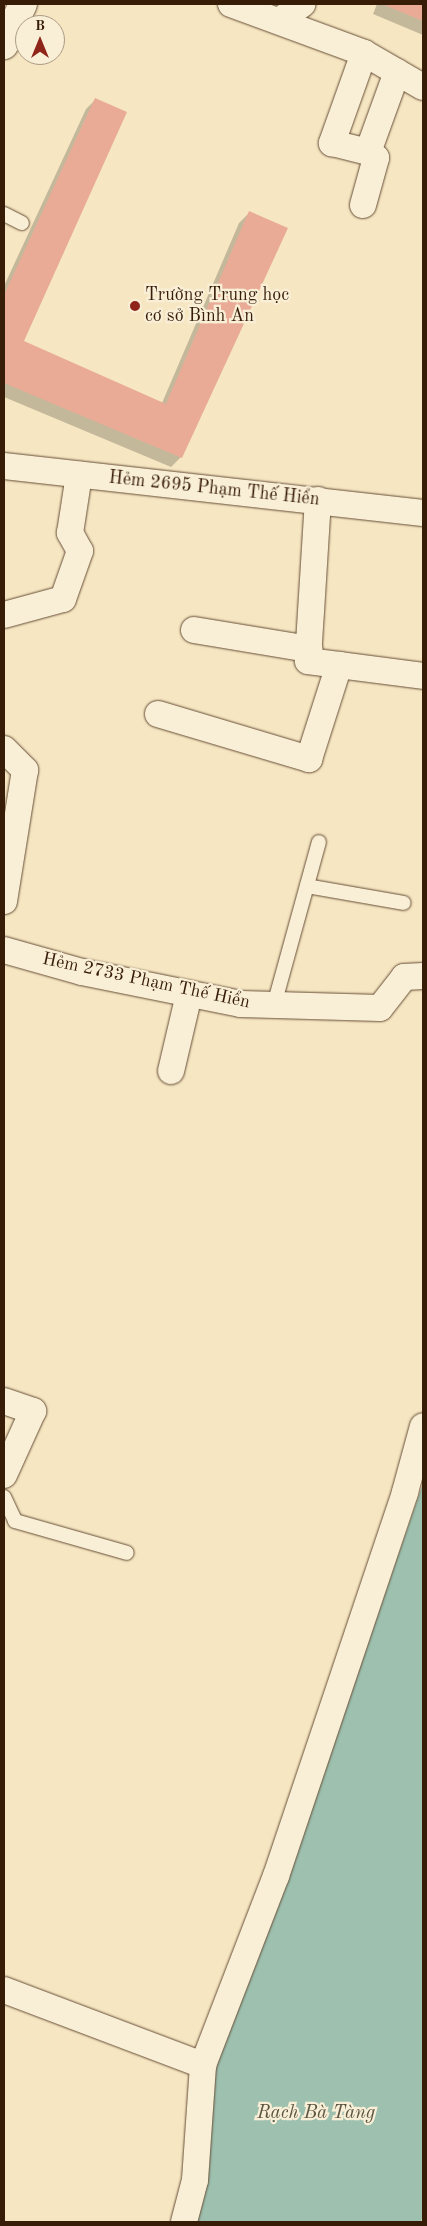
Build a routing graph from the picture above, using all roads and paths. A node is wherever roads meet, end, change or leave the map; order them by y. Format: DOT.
graph roads {
  1 [pos="23,4"];
  2 [pos="231,4"];
  3 [pos="302,4"];
  4 [pos="279,21"];
  5 [pos="4,45"];
  6 [pos="364,53"];
  7 [pos="397,72"];
  8 [pos="423,87"];
  9 [pos="368,152"];
  10 [pos="363,205"];
  11 [pos="4,214"];
  12 [pos="22,222"];
  13 [pos="4,466"];
  14 [pos="79,475"];
  15 [pos="318,500"];
  16 [pos="423,512"];
  17 [pos="4,615"];
  18 [pos="194,630"];
  19 [pos="309,649"];
  20 [pos="339,665"];
  21 [pos="423,676"];
  22 [pos="158,714"];
  23 [pos="4,749"];
  24 [pos="320,842"];
  25 [pos="307,886"];
  26 [pos="4,900"];
  27 [pos="404,902"];
  28 [pos="4,950"];
  29 [pos="423,976"];
  30 [pos="189,994"];
  31 [pos="274,1005"];
  32 [pos="171,1071"];
  33 [pos="4,1402"];
  34 [pos="423,1426"];
  35 [pos="4,1475"];
  36 [pos="4,1497"];
  37 [pos="127,1553"];
  38 [pos="4,1990"];
  39 [pos="202,2064"];
  40 [pos="184,2222"];
  1 -- 5 [label="main road"];
  2 -- 4 [label="street"];
  3 -- 4 [label="street"];
  4 -- 6 [label="street"];
  6 -- 7 [label="street"];
  6 -- 9 [label="street"];
  7 -- 8 [label="street"];
  7 -- 9 [label="street"];
  9 -- 10 [label="street"];
  11 -- 12 [label="lane"];
  13 -- 14 [label="street, Hẻm 2695 Phạm Thế Hiển"];
  14 -- 15 [label="street, Hẻm 2695 Phạm Thế Hiển"];
  14 -- 17 [label="street"];
  15 -- 16 [label="street, Hẻm 2695 Phạm Thế Hiển"];
  15 -- 19 [label="street"];
  18 -- 19 [label="street"];
  19 -- 20 [label="street"];
  20 -- 21 [label="street"];
  20 -- 22 [label="street"];
  23 -- 26 [label="street"];
  24 -- 25 [label="lane"];
  25 -- 27 [label="lane"];
  25 -- 31 [label="lane"];
  28 -- 30 [label="street, Hẻm 2733 Phạm Thế Hiển"];
  29 -- 31 [label="street, Hẻm 2733 Phạm Thế Hiển"];
  30 -- 31 [label="street, Hẻm 2733 Phạm Thế Hiển"];
  30 -- 32 [label="street"];
  33 -- 35 [label="street"];
  34 -- 39 [label="street"];
  36 -- 37 [label="lane"];
  38 -- 39 [label="street"];
  39 -- 40 [label="street"];
}
